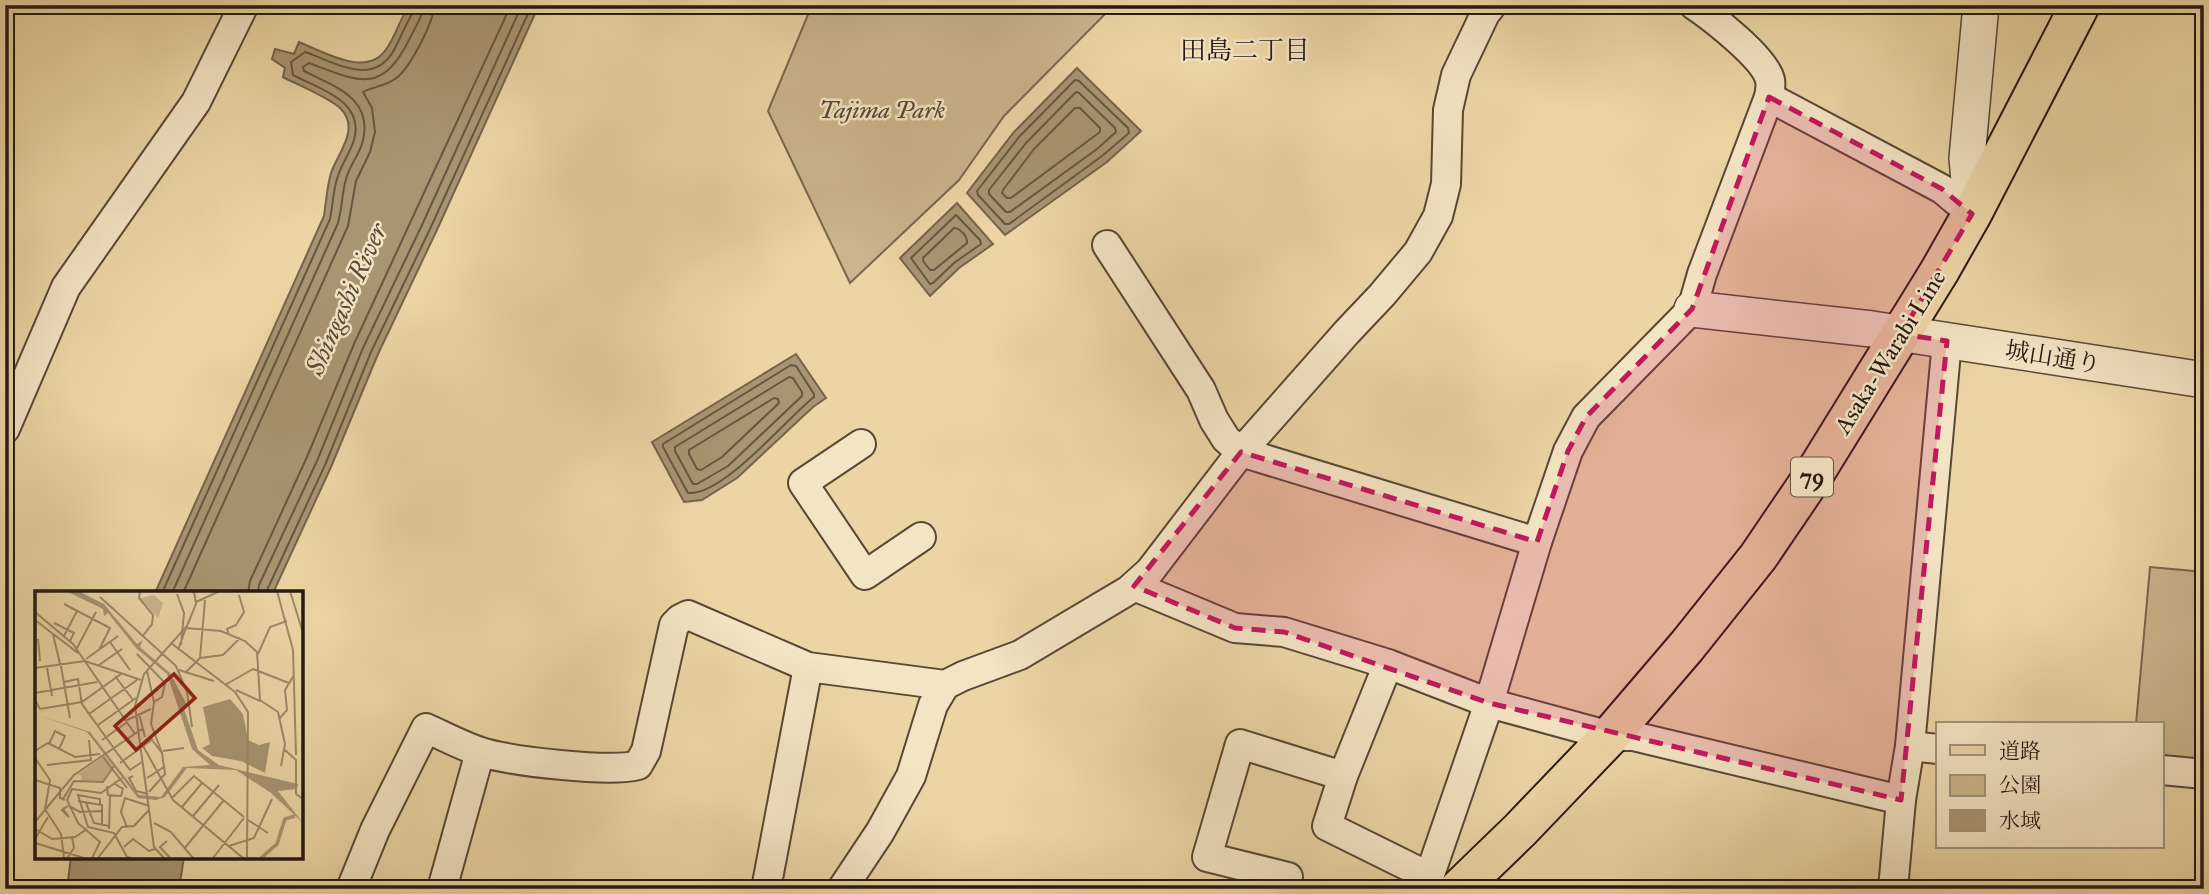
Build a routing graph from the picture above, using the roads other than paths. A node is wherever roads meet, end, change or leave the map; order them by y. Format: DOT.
graph roads {
  1 [pos="244,5"];
  2 [pos="1492,5"];
  3 [pos="1694,5"];
  4 [pos="1981,5"];
  5 [pos="2080,5"];
  6 [pos="1769,97"];
  7 [pos="1972,214"];
  8 [pos="1107,245"];
  9 [pos="1692,309"];
  10 [pos="1901,334"];
  11 [pos="1947,341"];
  12 [pos="2204,380"];
  13 [pos="5,429"];
  14 [pos="861,444"];
  15 [pos="1241,452"];
  16 [pos="921,537"];
  17 [pos="1537,542"];
  18 [pos="1134,586"];
  19 [pos="1388,664"];
  20 [pos="808,667"];
  21 [pos="945,685"];
  22 [pos="1489,704"];
  23 [pos="1610,736"];
  24 [pos="1910,746"];
  25 [pos="1936,749"];
  26 [pos="480,752"];
  27 [pos="2164,770"];
  28 [pos="2204,774"];
  29 [pos="1343,776"];
  30 [pos="1902,800"];
  31 [pos="1437,885"];
  32 [pos="351,889"];
  33 [pos="442,889"];
  34 [pos="766,889"];
  35 [pos="842,889"];
  36 [pos="1284,889"];
  37 [pos="1893,889"];
  1 -- 13 [label="street"];
  2 -- 15 [label="street"];
  3 -- 6 [label="street"];
  4 -- 7 [label="street"];
  5 -- 7 [label="main road, Asaka-Warabi Line / 79"];
  6 -- 7 [label="street"];
  6 -- 9 [label="street"];
  7 -- 10 [label="main road, Asaka-Warabi Line / 79"];
  8 -- 15 [label="street"];
  9 -- 10 [label="street, 城山通り"];
  9 -- 17 [label="street"];
  10 -- 11 [label="street, 城山通り"];
  10 -- 23 [label="main road, Asaka-Warabi Line / 79"];
  11 -- 12 [label="street, 城山通り"];
  11 -- 24 [label="street"];
  14 -- 16 [label="street"];
  15 -- 17 [label="street"];
  15 -- 18 [label="street"];
  17 -- 22 [label="street"];
  18 -- 19 [label="street"];
  18 -- 21 [label="street"];
  19 -- 22 [label="street"];
  19 -- 29 [label="street"];
  20 -- 21 [label="street"];
  20 -- 26 [label="street"];
  20 -- 34 [label="street"];
  21 -- 35 [label="street"];
  22 -- 23 [label="street"];
  22 -- 31 [label="street"];
  23 -- 30 [label="street"];
  23 -- 31 [label="main road, Asaka-Warabi Line / 79"];
  24 -- 25 [label="street"];
  24 -- 30 [label="street"];
  26 -- 32 [label="street"];
  26 -- 33 [label="street"];
  27 -- 28 [label="street"];
  29 -- 31 [label="street"];
  29 -- 36 [label="street"];
  30 -- 37 [label="street"];
}
